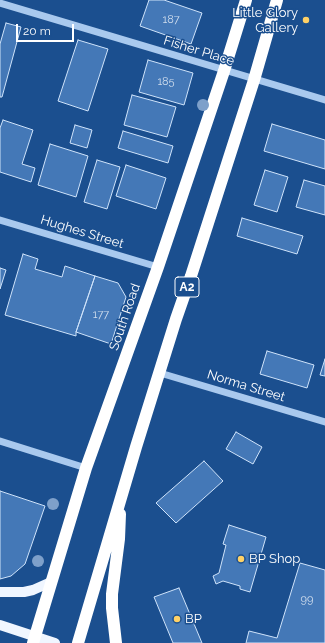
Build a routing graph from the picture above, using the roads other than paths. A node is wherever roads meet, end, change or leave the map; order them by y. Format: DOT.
graph roads {
  1 [pos="246,0"];
  2 [pos="277,0"];
  3 [pos="0,4"];
  4 [pos="224,71"];
  5 [pos="254,80"];
  6 [pos="325,100"];
  7 [pos="0,220"];
  8 [pos="158,267"];
  9 [pos="160,373"];
  10 [pos="325,422"];
  11 [pos="0,441"];
  12 [pos="86,468"];
  13 [pos="121,495"];
  14 [pos="51,582"];
  15 [pos="0,592"];
  16 [pos="0,625"];
  17 [pos="34,640"];
  18 [pos="55,643"];
  19 [pos="78,643"];
  20 [pos="116,643"];
  1 -- 4 [label="highway, South Road"];
  2 -- 5 [label="highway, A2"];
  3 -- 4 [label="street, Fisher Place"];
  4 -- 5 [label="street, Fisher Place"];
  4 -- 8 [label="highway, South Road"];
  5 -- 6 [label="street, Fisher Place"];
  5 -- 9 [label="highway, A2"];
  7 -- 8 [label="street, Hughes Street"];
  8 -- 12 [label="highway, South Road"];
  9 -- 10 [label="street, Norma Street"];
  9 -- 13 [label="highway, A2"];
  11 -- 12 [label="street"];
  12 -- 14 [label="highway, South Road"];
  13 -- 19 [label="highway, A2"];
  13 -- 20 [label="highway"];
  14 -- 15 [label="main road"];
  14 -- 17 [label="highway, South Road"];
  16 -- 17 [label="main road"];
  17 -- 18 [label="main road"];
}
